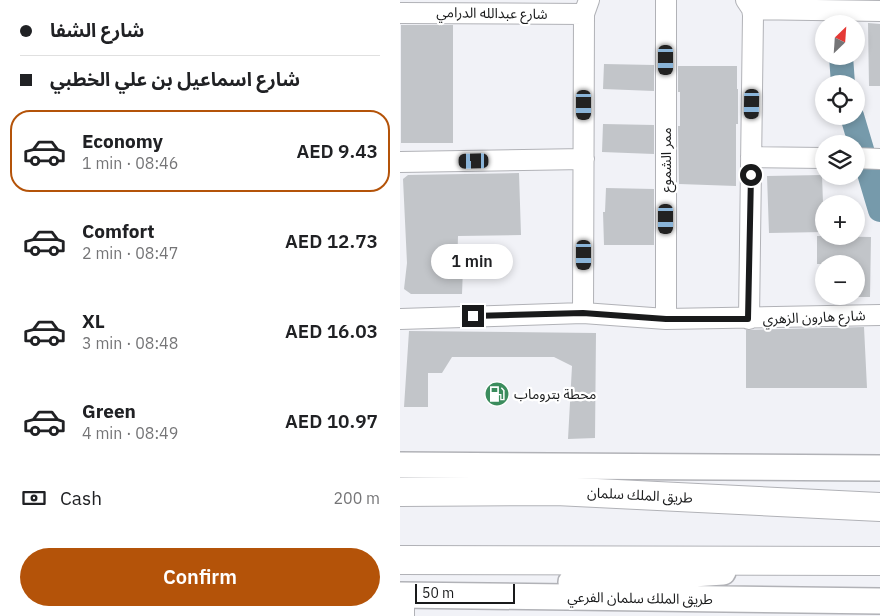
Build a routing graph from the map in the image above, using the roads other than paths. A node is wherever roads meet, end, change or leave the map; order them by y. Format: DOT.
graph roads {
  1 [pos="666,0"];
  2 [pos="586,7"];
  3 [pos="750,8"];
  4 [pos="880,11"];
  5 [pos="400,13"];
  6 [pos="751,158"];
  7 [pos="815,158"];
  8 [pos="865,158"];
  9 [pos="880,158"];
  10 [pos="584,159"];
  11 [pos="400,162"];
  12 [pos="583,313"];
  13 [pos="880,315"];
  14 [pos="400,319"];
  15 [pos="666,319"];
  16 [pos="748,319"];
  17 [pos="400,465"];
  18 [pos="880,468"];
  19 [pos="400,481"];
  20 [pos="556,491"];
  21 [pos="400,492"];
  22 [pos="880,507"];
  23 [pos="400,560"];
  24 [pos="880,562"];
  25 [pos="880,601"];
  26 [pos="403,602"];
  1 -- 15 [label="street, ممر الشموع"];
  2 -- 5 [label="street, شارع عبدالله الدرامي"];
  2 -- 10 [label="street"];
  3 -- 4 [label="street"];
  3 -- 6 [label="street"];
  6 -- 7 [label="street"];
  6 -- 16 [label="street"];
  8 -- 9 [label="street"];
  10 -- 11 [label="street"];
  10 -- 12 [label="street"];
  12 -- 14 [label="street, شارع هارون الزهري"];
  12 -- 15 [label="street, شارع هارون الزهري"];
  13 -- 16 [label="street, شارع هارون الزهري"];
  15 -- 16 [label="street, شارع هارون الزهري"];
  17 -- 18 [label="main road"];
  19 -- 20 [label="highway"];
  20 -- 21 [label="highway, طريق الملك سلمان"];
  20 -- 22 [label="highway, طريق الملك سلمان"];
  23 -- 24 [label="highway"];
  24 -- 26 [label="main road"];
  25 -- 26 [label="main road, طريق الملك سلمان الفرعي"];
}
